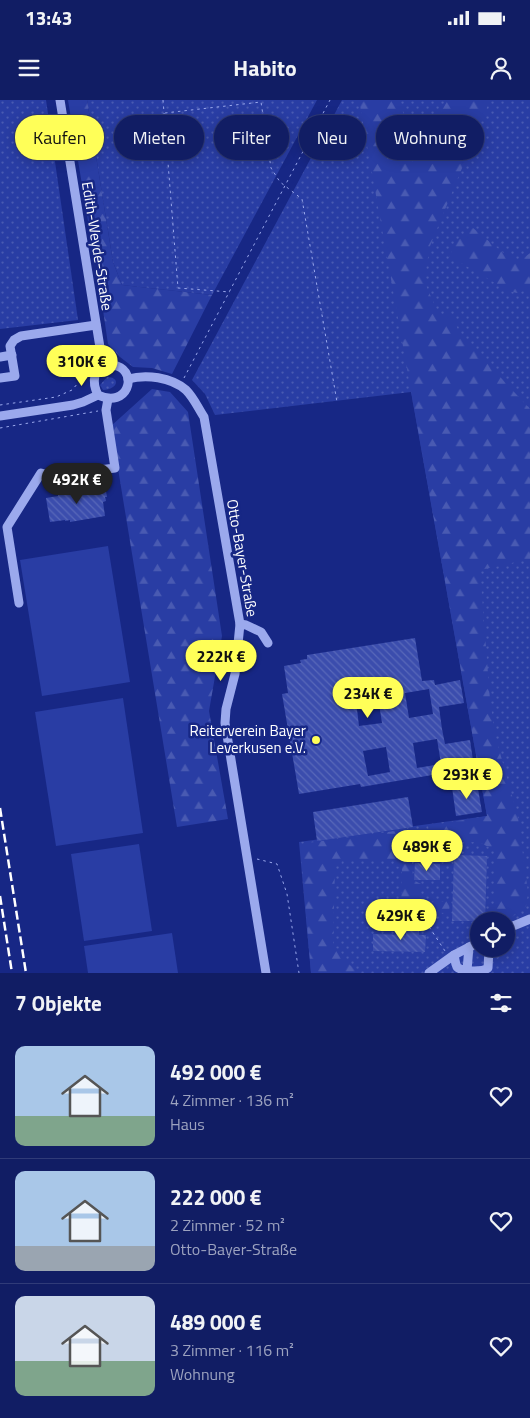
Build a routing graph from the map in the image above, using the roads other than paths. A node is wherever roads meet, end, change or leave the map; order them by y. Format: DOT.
graph roads {
  1 [pos="60,100"];
  2 [pos="96,325"];
  3 [pos="12,355"];
  4 [pos="0,357"];
  5 [pos="103,366"];
  6 [pos="0,378"];
  7 [pos="128,379"];
  8 [pos="98,395"];
  9 [pos="108,399"];
  10 [pos="0,416"];
  11 [pos="19,603"];
  12 [pos="240,624"];
  13 [pos="268,643"];
  14 [pos="530,919"];
  15 [pos="515,925"];
  16 [pos="468,947"];
  17 [pos="452,956"];
  18 [pos="489,957"];
  19 [pos="468,970"];
  20 [pos="266,973"];
  21 [pos="429,973"];
  1 -- 2 [label="street, Edith-Weyde-Straße"];
  2 -- 3 [label="street"];
  2 -- 5 [label="street, Edith-Weyde-Straße"];
  3 -- 4 [label="street"];
  3 -- 6 [label="street"];
  5 -- 7 [label="street"];
  5 -- 8 [label="street"];
  7 -- 9 [label="street"];
  7 -- 12 [label="street, Otto-Bayer-Straße"];
  8 -- 9 [label="street"];
  8 -- 10 [label="street"];
  9 -- 11 [label="street"];
  12 -- 13 [label="street"];
  12 -- 20 [label="street, Otto-Bayer-Straße"];
  14 -- 15 [label="street"];
  16 -- 17 [label="street"];
  16 -- 19 [label="street"];
  17 -- 19 [label="street"];
  17 -- 21 [label="street"];
  18 -- 19 [label="street"];
}
